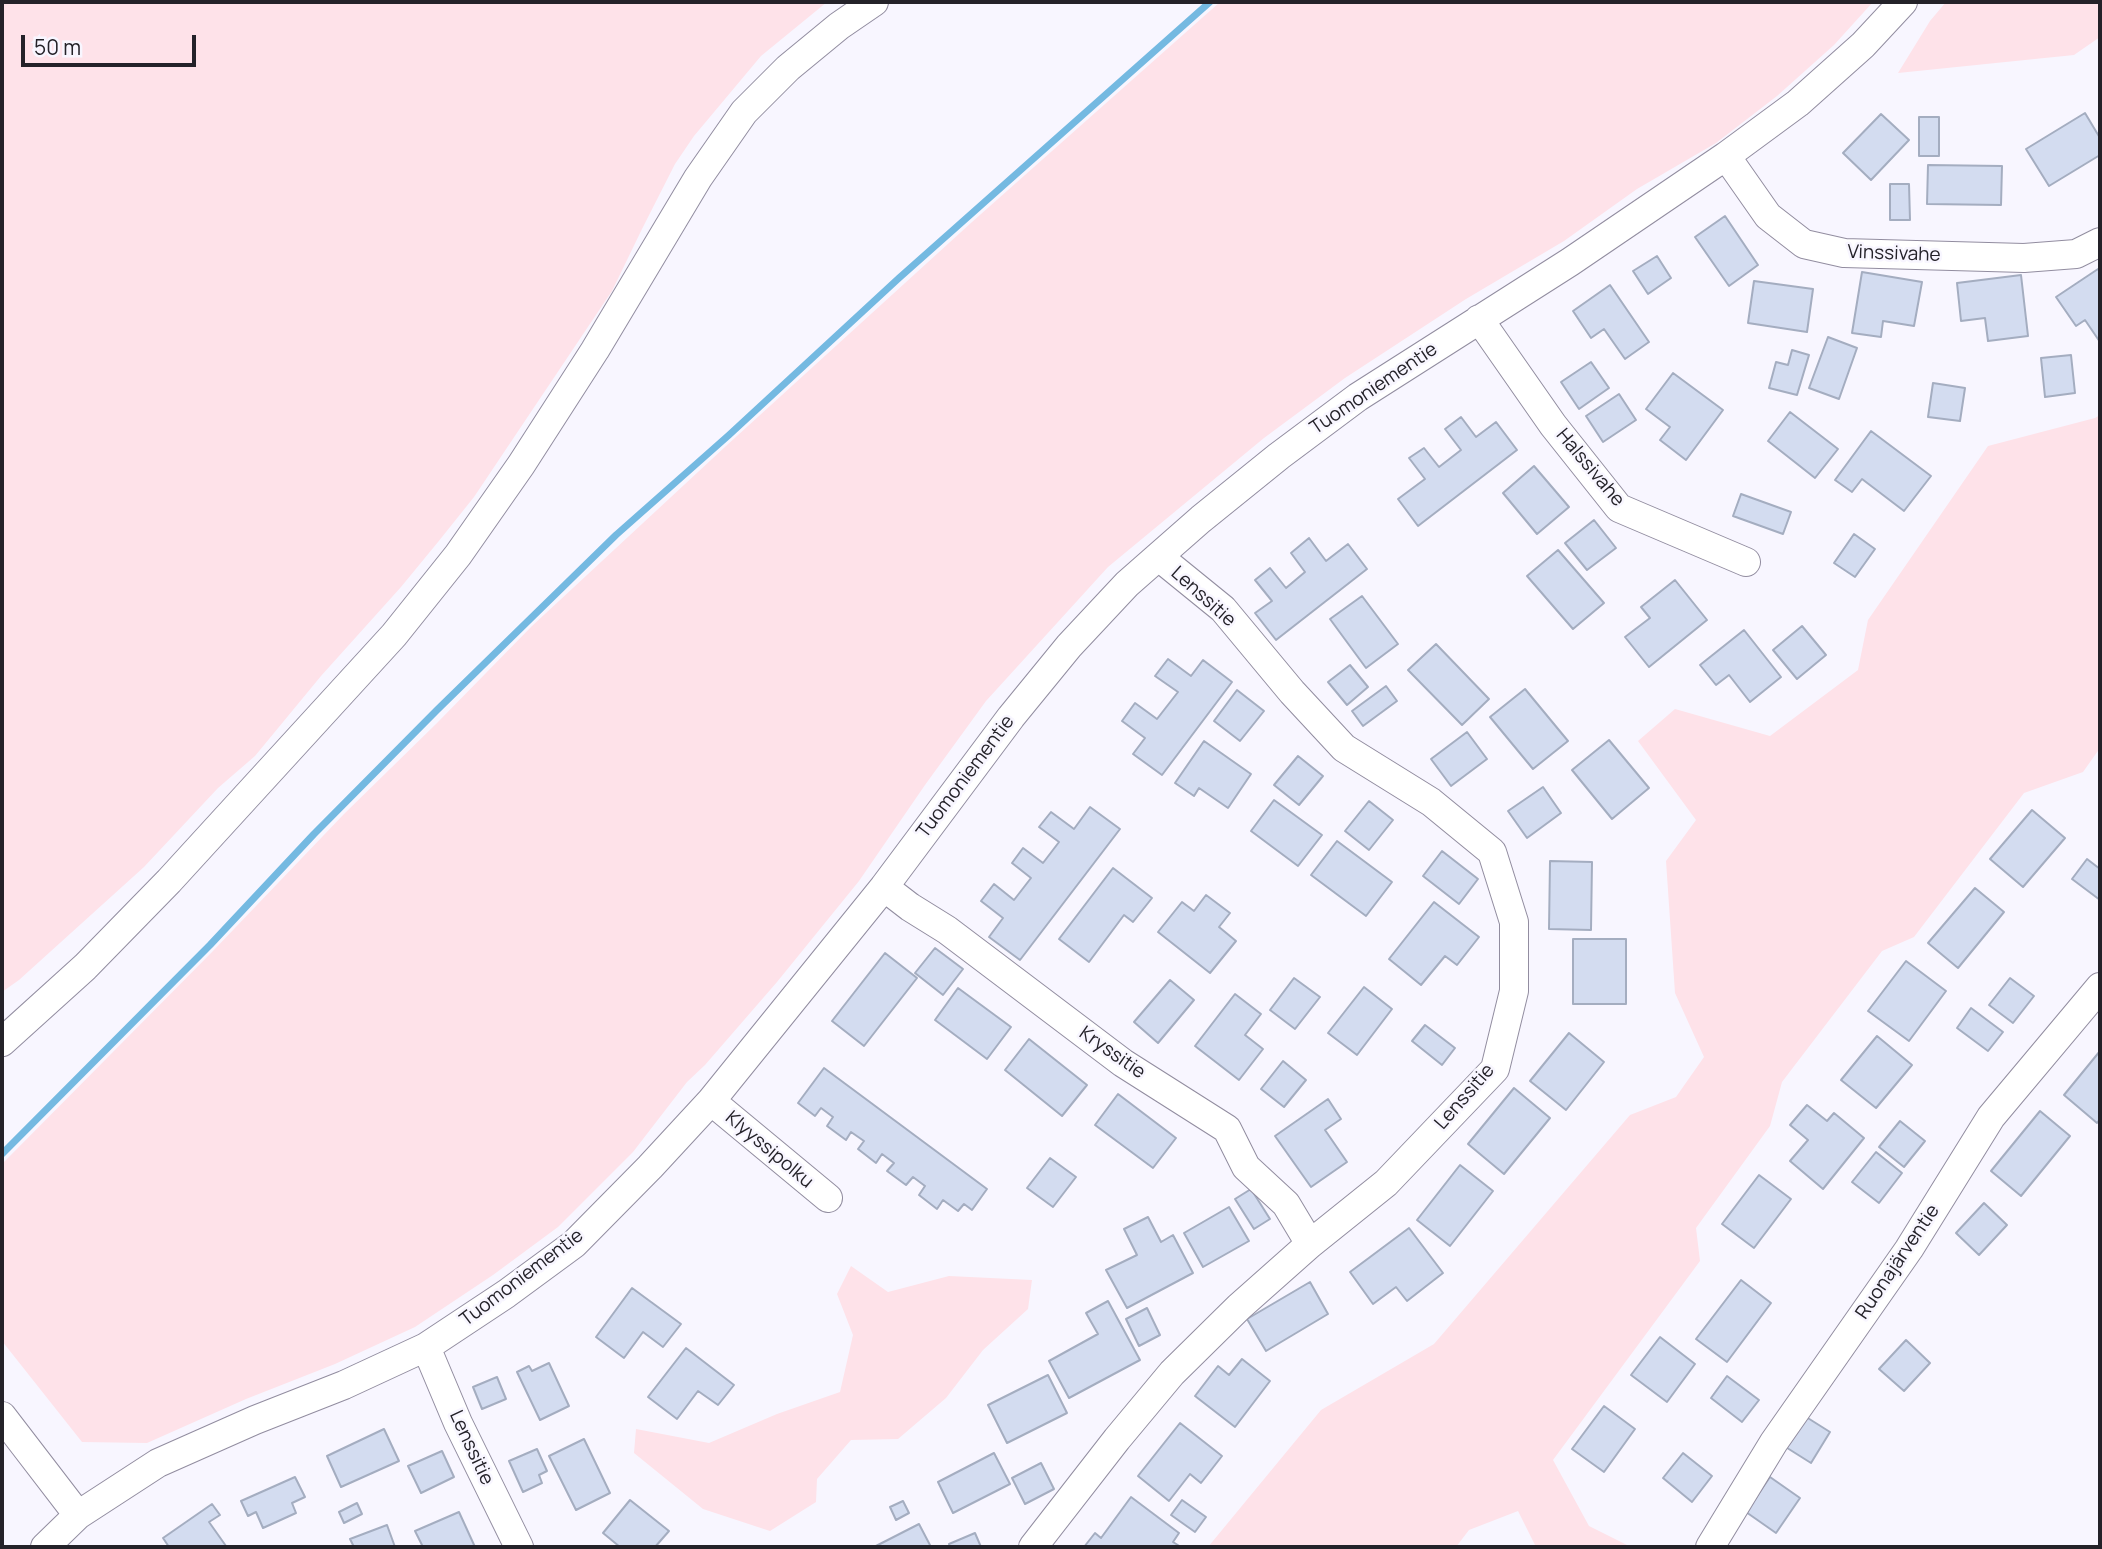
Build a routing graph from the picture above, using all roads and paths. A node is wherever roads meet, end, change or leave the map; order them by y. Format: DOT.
graph roads {
  1 [pos="874,2"];
  2 [pos="1903,2"];
  3 [pos="1726,156"];
  4 [pos="2100,242"];
  5 [pos="1479,319"];
  6 [pos="1158,557"];
  7 [pos="1746,562"];
  8 [pos="884,887"];
  9 [pos="2100,987"];
  10 [pos="2,1042"];
  11 [pos="710,1101"];
  12 [pos="828,1198"];
  13 [pos="1310,1244"];
  14 [pos="426,1347"];
  15 [pos="2,1416"];
  16 [pos="78,1515"];
  17 [pos="45,1547"];
  18 [pos="519,1547"];
  19 [pos="1033,1547"];
  20 [pos="1710,1547"];
  1 -- 10 [label="street"];
  2 -- 3 [label="street, Tuomoniementie"];
  3 -- 4 [label="street, Vinssivahe"];
  3 -- 5 [label="street, Tuomoniementie"];
  5 -- 6 [label="street, Tuomoniementie"];
  5 -- 7 [label="street, Halssivahe"];
  6 -- 8 [label="street, Tuomoniementie"];
  6 -- 13 [label="street, Lenssitie"];
  8 -- 11 [label="street, Tuomoniementie"];
  8 -- 13 [label="street, Kryssitie"];
  9 -- 20 [label="street, Ruonajärventie"];
  11 -- 12 [label="street, Klyyssipolku"];
  11 -- 14 [label="street, Tuomoniementie"];
  13 -- 19 [label="street, Lenssitie"];
  14 -- 16 [label="street, Tuomoniementie"];
  14 -- 18 [label="street, Lenssitie"];
  15 -- 16 [label="street"];
  16 -- 17 [label="street, Tuomoniementie"];
}
